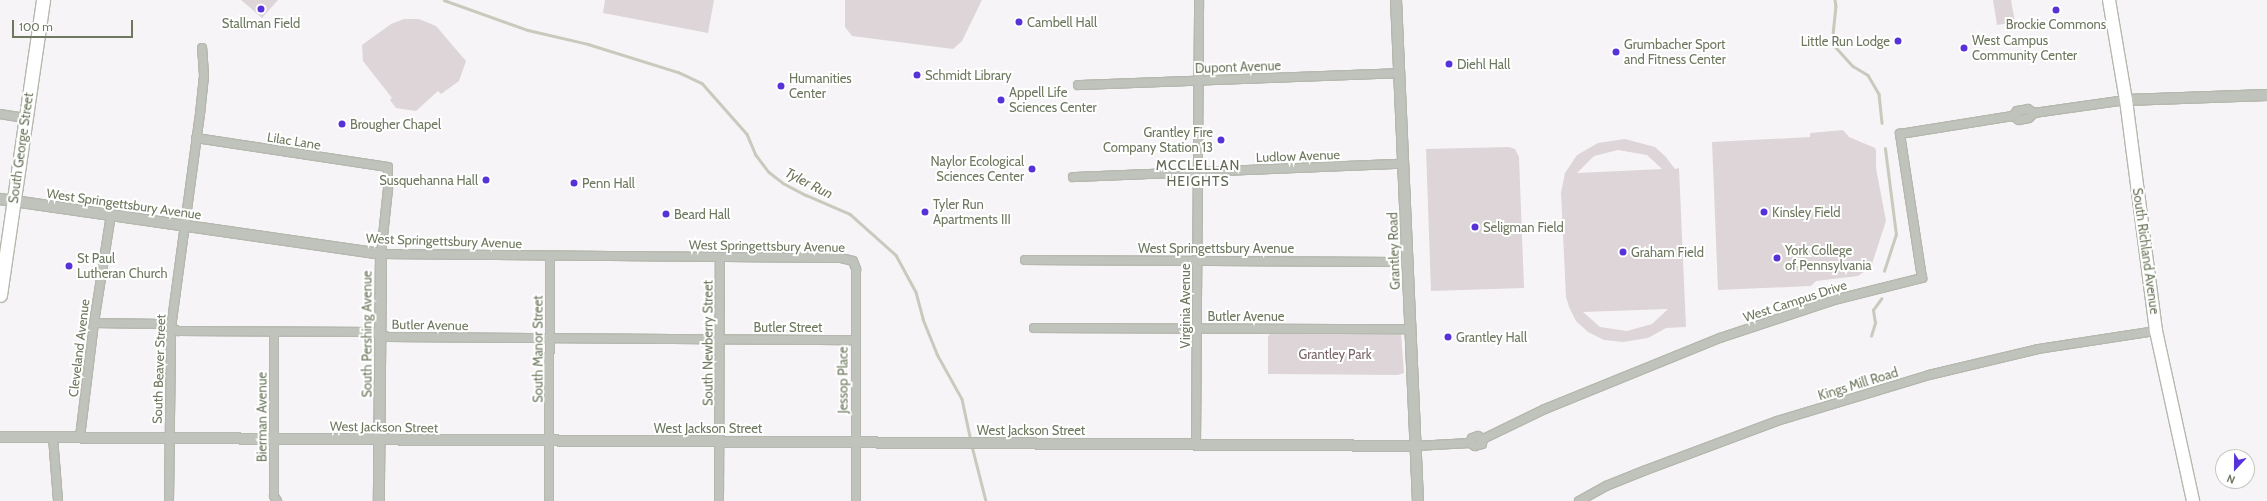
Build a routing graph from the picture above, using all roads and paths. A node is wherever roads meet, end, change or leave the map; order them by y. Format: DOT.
graph roads {
  1 [pos="43,0"];
  2 [pos="1199,0"];
  3 [pos="1396,0"];
  4 [pos="2109,0"];
  5 [pos="202,48"];
  6 [pos="1400,73"];
  7 [pos="1198,81"];
  8 [pos="1078,85"];
  9 [pos="2267,95"];
  10 [pos="2126,100"];
  11 [pos="0,114"];
  12 [pos="26,118"];
  13 [pos="196,138"];
  14 [pos="1404,164"];
  15 [pos="388,167"];
  16 [pos="1198,172"];
  17 [pos="1073,177"];
  18 [pos="0,199"];
  19 [pos="14,201"];
  20 [pos="111,215"];
  21 [pos="185,226"];
  22 [pos="381,254"];
  23 [pos="550,258"];
  24 [pos="720,258"];
  25 [pos="1025,260"];
  26 [pos="853,261"];
  27 [pos="1198,261"];
  28 [pos="1408,262"];
  29 [pos="0,295"];
  30 [pos="94,323"];
  31 [pos="171,328"];
  32 [pos="1034,328"];
  33 [pos="1197,328"];
  34 [pos="1410,329"];
  35 [pos="2156,331"];
  36 [pos="274,332"];
  37 [pos="380,334"];
  38 [pos="550,338"];
  39 [pos="720,339"];
  40 [pos="855,340"];
  41 [pos="0,437"];
  42 [pos="53,437"];
  43 [pos="80,437"];
  44 [pos="170,438"];
  45 [pos="274,438"];
  46 [pos="380,440"];
  47 [pos="550,441"];
  48 [pos="719,441"];
  49 [pos="855,442"];
  50 [pos="1196,444"];
  51 [pos="1415,446"];
  52 [pos="58,501"];
  53 [pos="169,501"];
  54 [pos="277,501"];
  55 [pos="379,501"];
  56 [pos="549,501"];
  57 [pos="719,501"];
  58 [pos="856,501"];
  59 [pos="1418,501"];
  60 [pos="1579,501"];
  61 [pos="2193,501"];
  1 -- 12 [label="main road, South George Street"];
  2 -- 7 [label="street, Virginia Avenue"];
  3 -- 6 [label="street, Grantley Road"];
  4 -- 10 [label="main road, South Richland Avenue"];
  5 -- 13 [label="street, South Beaver Street"];
  6 -- 7 [label="street, Dupont Avenue"];
  6 -- 14 [label="street, Grantley Road"];
  7 -- 8 [label="street, Dupont Avenue"];
  7 -- 16 [label="street, Virginia Avenue"];
  9 -- 10 [label="street"];
  10 -- 35 [label="main road, South Richland Avenue"];
  10 -- 51 [label="street, West Campus Drive"];
  11 -- 12 [label="street"];
  12 -- 19 [label="main road, South George Street"];
  13 -- 15 [label="street, Lilac Lane"];
  13 -- 21 [label="street, South Beaver Street"];
  14 -- 16 [label="street, Ludlow Avenue"];
  14 -- 28 [label="street, Grantley Road"];
  15 -- 22 [label="street, South Pershing Avenue"];
  16 -- 17 [label="street, Ludlow Avenue"];
  16 -- 27 [label="street, Virginia Avenue"];
  18 -- 19 [label="street, West Springettsbury Avenue"];
  19 -- 20 [label="street, West Springettsbury Avenue"];
  19 -- 29 [label="main road, South George Street"];
  20 -- 21 [label="street, West Springettsbury Avenue"];
  20 -- 30 [label="street, Cleveland Avenue"];
  21 -- 22 [label="street, West Springettsbury Avenue"];
  21 -- 31 [label="street, South Beaver Street"];
  22 -- 23 [label="street, West Springettsbury Avenue"];
  22 -- 37 [label="street, South Pershing Avenue"];
  23 -- 24 [label="street, West Springettsbury Avenue"];
  23 -- 38 [label="street, South Manor Street"];
  24 -- 26 [label="street, West Springettsbury Avenue"];
  24 -- 39 [label="street, South Newberry Street"];
  25 -- 27 [label="street, West Springettsbury Avenue"];
  26 -- 40 [label="street, Jessop Place"];
  27 -- 28 [label="street, West Springettsbury Avenue"];
  27 -- 33 [label="street, Virginia Avenue"];
  28 -- 34 [label="street, Grantley Road"];
  30 -- 31 [label="street, Butler Avenue"];
  30 -- 43 [label="street, Cleveland Avenue"];
  31 -- 36 [label="street, Butler Avenue"];
  31 -- 44 [label="street, South Beaver Street"];
  32 -- 33 [label="street, Butler Avenue"];
  33 -- 34 [label="street, Butler Avenue"];
  33 -- 50 [label="street, Virginia Avenue"];
  34 -- 51 [label="street, Grantley Road"];
  35 -- 60 [label="street, Kings Mill Road"];
  35 -- 61 [label="main road, South Richland Avenue"];
  36 -- 37 [label="street, Butler Avenue"];
  36 -- 45 [label="street, Bierman Avenue"];
  37 -- 38 [label="street, Butler Avenue"];
  37 -- 46 [label="street, South Pershing Avenue"];
  38 -- 39 [label="street, Butler Avenue"];
  38 -- 47 [label="street, South Manor Street"];
  39 -- 40 [label="street, Butler Street"];
  39 -- 48 [label="street, South Newberry Street"];
  40 -- 49 [label="street, Jessop Place"];
  41 -- 42 [label="street, West Jackson Street"];
  42 -- 43 [label="street, West Jackson Street"];
  42 -- 52 [label="street"];
  43 -- 44 [label="street, West Jackson Street"];
  44 -- 45 [label="street, West Jackson Street"];
  44 -- 53 [label="street, South Beaver Street"];
  45 -- 46 [label="street, West Jackson Street"];
  45 -- 54 [label="street, Bierman Avenue"];
  46 -- 47 [label="street, West Jackson Street"];
  46 -- 55 [label="street, South Pershing Avenue"];
  47 -- 48 [label="street, West Jackson Street"];
  47 -- 56 [label="street, South Manor Street"];
  48 -- 49 [label="street, West Jackson Street"];
  48 -- 57 [label="street, South Newberry Street"];
  49 -- 50 [label="street, West Jackson Street"];
  49 -- 58 [label="street, Jessop Place"];
  50 -- 51 [label="street, West Jackson Street"];
  51 -- 59 [label="street, Grantley Road"];
}
